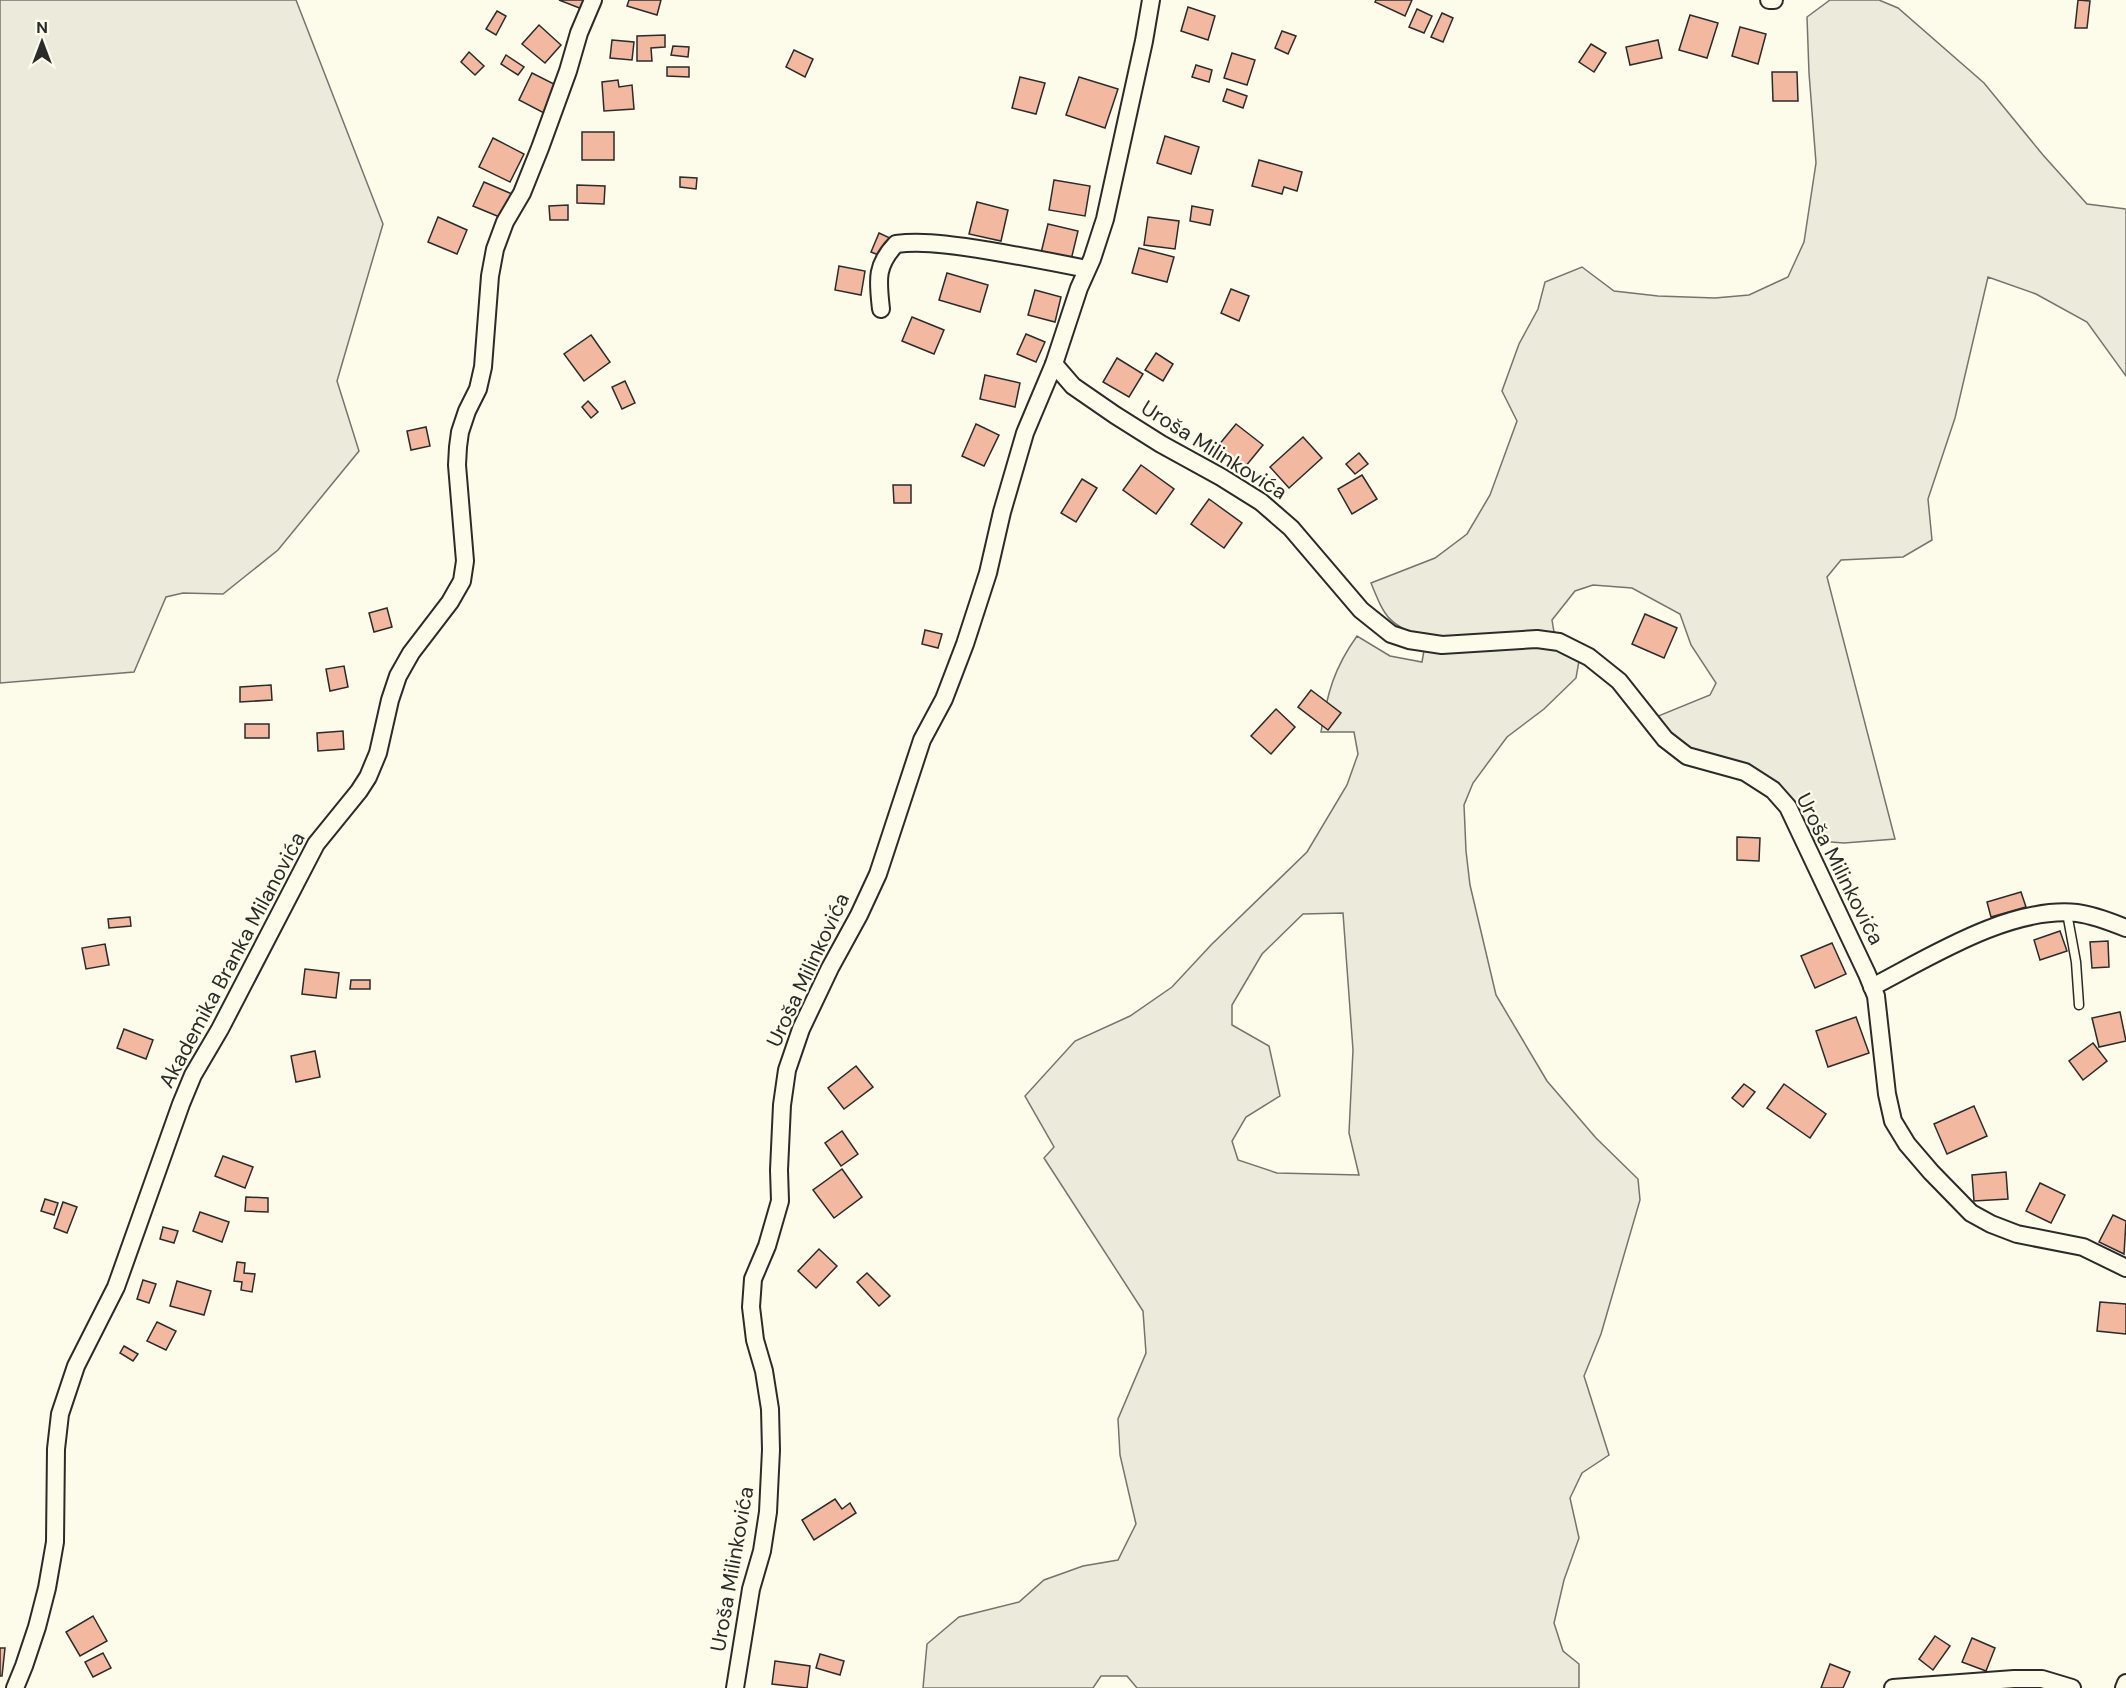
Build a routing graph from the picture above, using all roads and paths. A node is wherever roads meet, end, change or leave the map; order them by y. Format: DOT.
graph roads {
  1 [pos="593,0"];
  2 [pos="1151,0"];
  3 [pos="1769,0"];
  4 [pos="1774,0"];
  5 [pos="1087,269"];
  6 [pos="881,309"];
  7 [pos="1054,364"];
  8 [pos="2067,913"];
  9 [pos="2126,928"];
  10 [pos="1872,987"];
  11 [pos="2079,1005"];
  12 [pos="2126,1268"];
  13 [pos="2126,1683"];
  14 [pos="15,1688"];
  15 [pos="735,1688"];
  16 [pos="1893,1688"];
  17 [pos="2072,1688"];
  18 [pos="2124,1688"];
  1 -- 14 [label="street, Akademika Branka Milanovića"];
  2 -- 5 [label="street, Uroša Milinkovića"];
  3 -- 4 [label="street"];
  5 -- 6 [label="street"];
  5 -- 7 [label="street, Uroša Milinkovića"];
  7 -- 10 [label="street, Uroša Milinkovića"];
  7 -- 15 [label="street, Uroša Milinkovića"];
  8 -- 9 [label="street"];
  8 -- 10 [label="street"];
  8 -- 11 [label="lane"];
  10 -- 12 [label="street, Uroša Milinkovića"];
  13 -- 18 [label="street"];
  16 -- 17 [label="street"];
}
